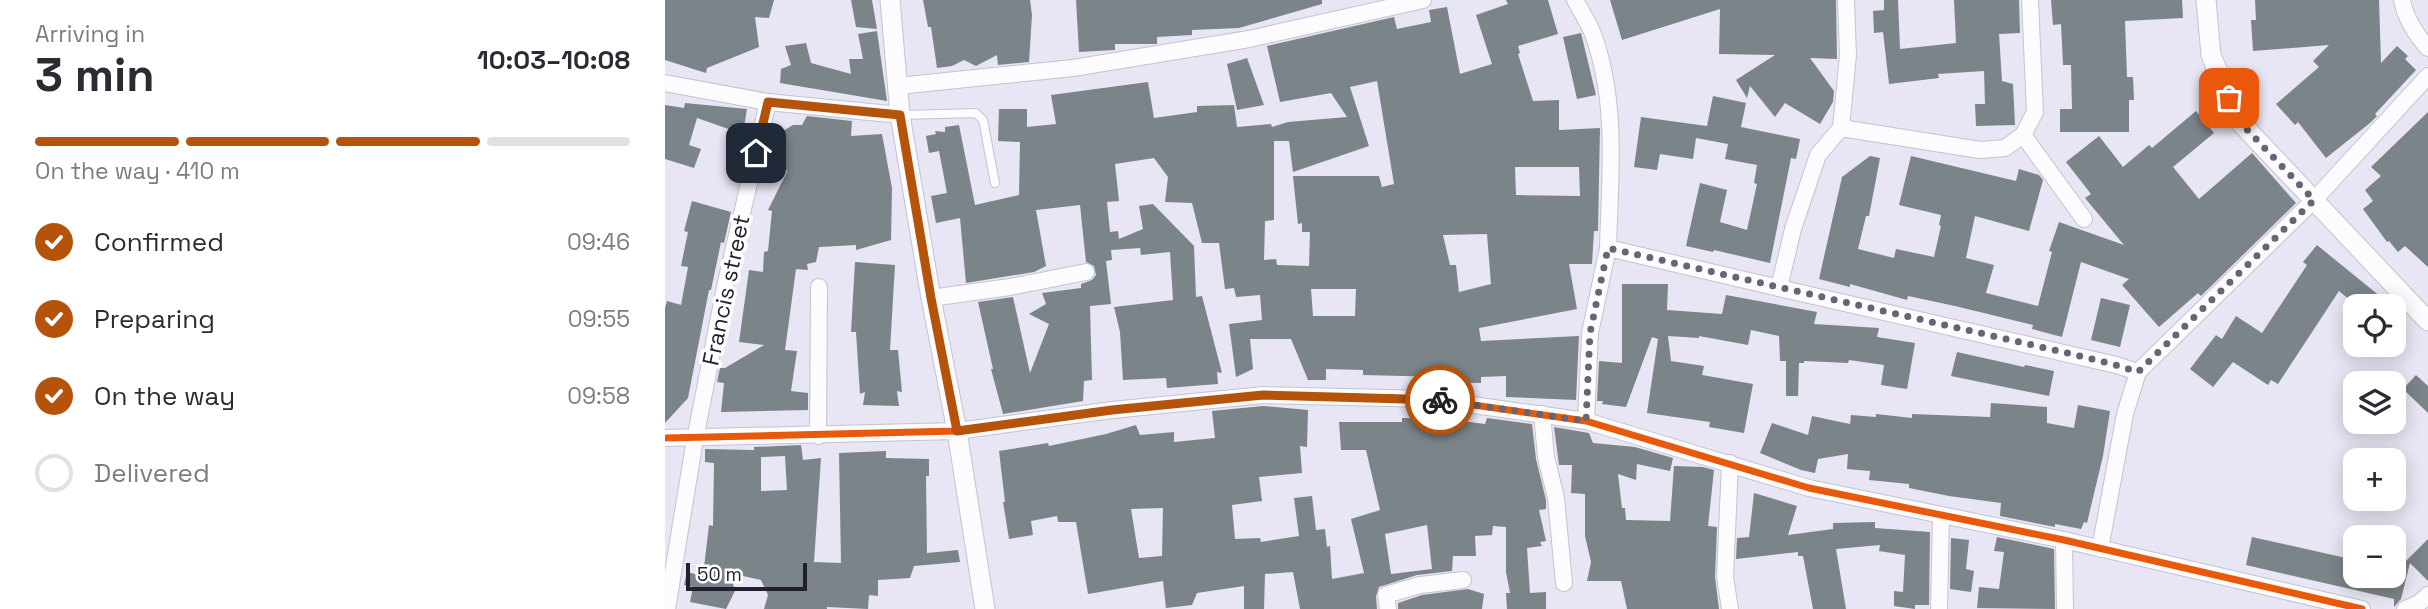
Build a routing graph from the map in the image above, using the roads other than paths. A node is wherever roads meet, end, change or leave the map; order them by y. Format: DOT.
graph roads {
  1 [pos="890,0"];
  2 [pos="1423,0"];
  3 [pos="1575,0"];
  4 [pos="1846,0"];
  5 [pos="2030,0"];
  6 [pos="2206,0"];
  7 [pos="2402,0"];
  8 [pos="2428,48"];
  9 [pos="2428,76"];
  10 [pos="665,83"];
  11 [pos="898,86"];
  12 [pos="768,102"];
  13 [pos="900,115"];
  14 [pos="1841,128"];
  15 [pos="2024,135"];
  16 [pos="995,183"];
  17 [pos="2314,200"];
  18 [pos="2084,219"];
  19 [pos="1608,248"];
  20 [pos="1086,272"];
  21 [pos="819,287"];
  22 [pos="1779,288"];
  23 [pos="931,298"];
  24 [pos="2428,321"];
  25 [pos="2138,372"];
  26 [pos="1542,414"];
  27 [pos="1586,421"];
  28 [pos="957,431"];
  29 [pos="818,436"];
  30 [pos="665,438"];
  31 [pos="695,439"];
  32 [pos="1730,463"];
  33 [pos="1941,517"];
  34 [pos="2064,540"];
  35 [pos="2100,549"];
  36 [pos="1463,580"];
  37 [pos="1564,583"];
  38 [pos="2428,595"];
  39 [pos="667,609"];
  40 [pos="985,609"];
  41 [pos="1388,609"];
  42 [pos="1730,609"];
  43 [pos="1939,609"];
  44 [pos="2065,609"];
  45 [pos="2362,609"];
  46 [pos="2405,609"];
  1 -- 11 [label="street"];
  2 -- 11 [label="street"];
  3 -- 19 [label="street"];
  4 -- 14 [label="street"];
  5 -- 15 [label="street"];
  6 -- 17 [label="street"];
  7 -- 8 [label="street"];
  9 -- 17 [label="street"];
  10 -- 12 [label="street"];
  11 -- 13 [label="street"];
  12 -- 13 [label="street"];
  12 -- 31 [label="street, Francis street"];
  13 -- 16 [label="lane"];
  13 -- 23 [label="street"];
  14 -- 15 [label="street"];
  14 -- 22 [label="street"];
  15 -- 18 [label="street"];
  17 -- 24 [label="street"];
  17 -- 25 [label="street"];
  19 -- 22 [label="street"];
  19 -- 27 [label="street"];
  20 -- 23 [label="street"];
  21 -- 29 [label="street"];
  22 -- 25 [label="street"];
  23 -- 28 [label="street"];
  25 -- 35 [label="street"];
  26 -- 27 [label="street"];
  26 -- 28 [label="street"];
  26 -- 37 [label="street"];
  27 -- 32 [label="street"];
  28 -- 29 [label="street"];
  28 -- 40 [label="street"];
  29 -- 31 [label="street"];
  30 -- 31 [label="street"];
  31 -- 39 [label="street, Francis street"];
  32 -- 33 [label="street"];
  32 -- 42 [label="street"];
  33 -- 34 [label="street"];
  33 -- 43 [label="street"];
  34 -- 35 [label="street"];
  34 -- 44 [label="street"];
  35 -- 45 [label="street"];
  36 -- 41 [label="street"];
  38 -- 46 [label="street"];
}
